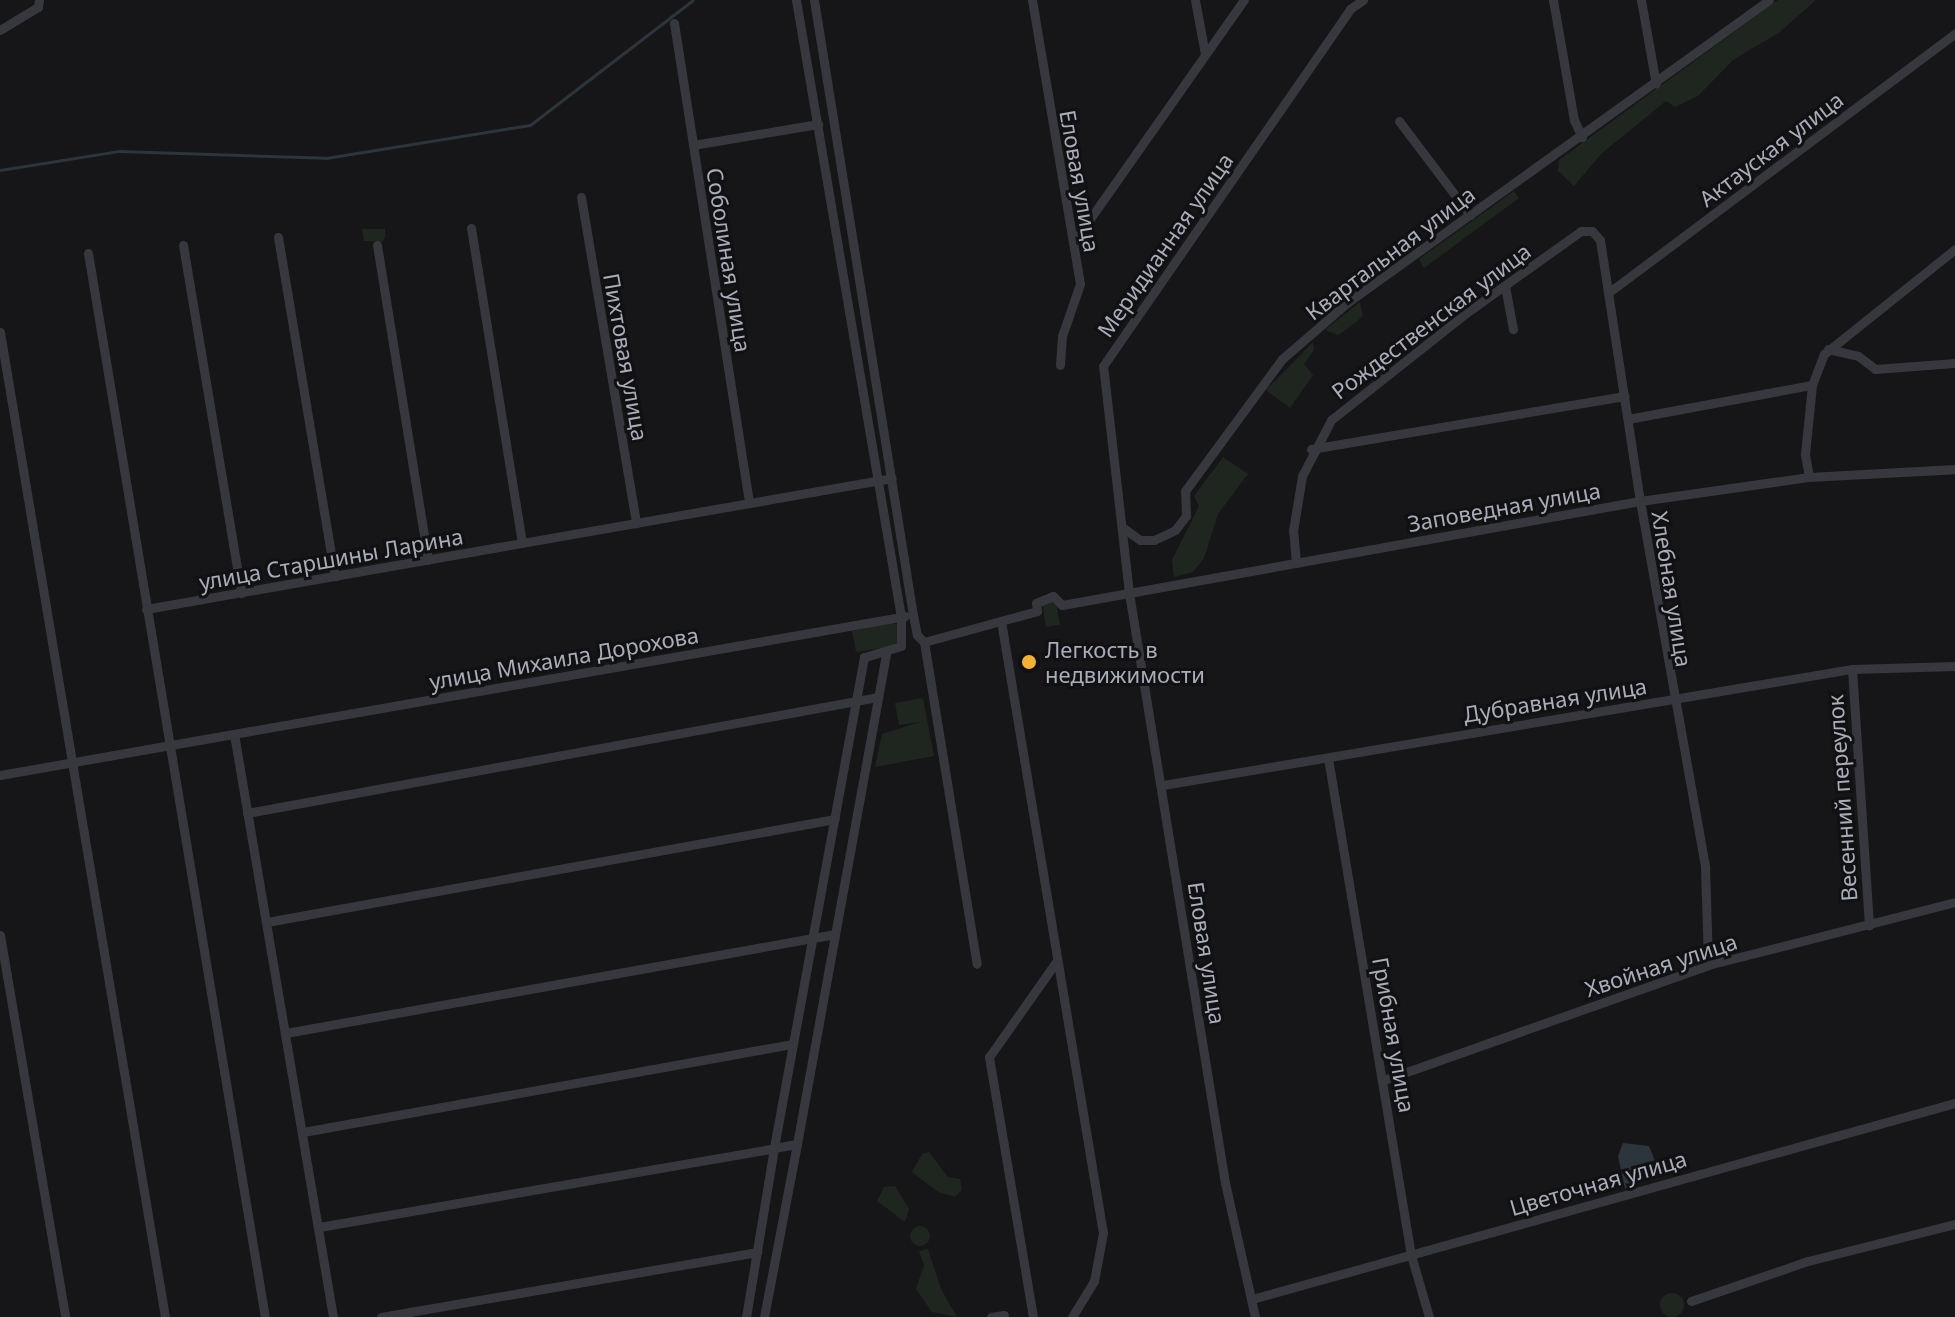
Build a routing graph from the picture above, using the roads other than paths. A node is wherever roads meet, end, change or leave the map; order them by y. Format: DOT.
graph roads {
  1 [pos="39,0"];
  2 [pos="796,0"];
  3 [pos="814,0"];
  4 [pos="1032,0"];
  5 [pos="1195,0"];
  6 [pos="1244,0"];
  7 [pos="1363,0"];
  8 [pos="1553,0"];
  9 [pos="1641,0"];
  10 [pos="1769,0"];
  11 [pos="674,23"];
  12 [pos="0,30"];
  13 [pos="1955,33"];
  14 [pos="1205,54"];
  15 [pos="1656,84"];
  16 [pos="1399,121"];
  17 [pos="818,124"];
  18 [pos="1582,137"];
  19 [pos="693,145"];
  20 [pos="581,197"];
  21 [pos="1470,215"];
  22 [pos="471,228"];
  23 [pos="1581,231"];
  24 [pos="278,237"];
  25 [pos="1073,243"];
  26 [pos="183,245"];
  27 [pos="377,245"];
  28 [pos="1955,249"];
  29 [pos="88,253"];
  30 [pos="1505,286"];
  31 [pos="1608,293"];
  32 [pos="1513,329"];
  33 [pos="0,332"];
  34 [pos="1828,349"];
  35 [pos="1955,363"];
  36 [pos="1060,365"];
  37 [pos="1812,385"];
  38 [pos="1625,396"];
  39 [pos="1628,419"];
  40 [pos="1311,449"];
  41 [pos="1955,469"];
  42 [pos="1809,477"];
  43 [pos="892,478"];
  44 [pos="880,480"];
  45 [pos="1640,501"];
  46 [pos="749,503"];
  47 [pos="636,523"];
  48 [pos="1122,527"];
  49 [pos="522,543"];
  50 [pos="428,560"];
  51 [pos="1296,563"];
  52 [pos="335,576"];
  53 [pos="241,593"];
  54 [pos="1129,593"];
  55 [pos="146,609"];
  56 [pos="913,615"];
  57 [pos="901,617"];
  58 [pos="1001,621"];
  59 [pos="924,642"];
  60 [pos="886,654"];
  61 [pos="1955,666"];
  62 [pos="1852,669"];
  63 [pos="878,697"];
  64 [pos="1673,699"];
  65 [pos="855,702"];
  66 [pos="234,734"];
  67 [pos="172,745"];
  68 [pos="1328,758"];
  69 [pos="74,762"];
  70 [pos="0,775"];
  71 [pos="1163,785"];
  72 [pos="247,813"];
  73 [pos="835,819"];
  74 [pos="1955,902"];
  75 [pos="267,922"];
  76 [pos="1869,925"];
  77 [pos="835,934"];
  78 [pos="0,935"];
  79 [pos="813,938"];
  80 [pos="1056,962"];
  81 [pos="977,964"];
  82 [pos="1708,965"];
  83 [pos="286,1033"];
  84 [pos="793,1044"];
  85 [pos="1384,1080"];
  86 [pos="1955,1103"];
  87 [pos="303,1132"];
  88 [pos="797,1144"];
  89 [pos="774,1148"];
  90 [pos="1955,1224"];
  91 [pos="319,1227"];
  92 [pos="757,1252"];
  93 [pos="1411,1255"];
  94 [pos="1252,1299"];
  95 [pos="1691,1301"];
  96 [pos="1004,1315"];
  97 [pos="65,1317"];
  98 [pos="165,1317"];
  99 [pos="265,1317"];
  100 [pos="333,1317"];
  101 [pos="381,1317"];
  102 [pos="746,1317"];
  103 [pos="764,1317"];
  104 [pos="991,1317"];
  105 [pos="1033,1317"];
  106 [pos="1072,1317"];
  107 [pos="1255,1317"];
  108 [pos="1429,1317"];
  1 -- 12 [label="street"];
  2 -- 17 [label="street"];
  3 -- 43 [label="street"];
  4 -- 25 [label="street, Еловая улица"];
  5 -- 14 [label="street"];
  6 -- 14 [label="street"];
  7 -- 48 [label="street, Меридианная улица"];
  8 -- 18 [label="street"];
  9 -- 15 [label="street"];
  10 -- 15 [label="street"];
  11 -- 19 [label="street, Соболиная улица"];
  13 -- 31 [label="street, Актауская улица"];
  14 -- 25 [label="street"];
  15 -- 18 [label="street"];
  16 -- 21 [label="street"];
  17 -- 19 [label="street"];
  17 -- 44 [label="street"];
  18 -- 21 [label="street, Квартальная улица"];
  19 -- 46 [label="street, Соболиная улица"];
  20 -- 47 [label="street, Пихтовая улица"];
  21 -- 48 [label="street, Квартальная улица"];
  22 -- 49 [label="street"];
  23 -- 30 [label="street, Рождественская улица"];
  23 -- 31 [label="street, Хлебная улица"];
  24 -- 52 [label="street"];
  25 -- 36 [label="street, Еловая улица"];
  26 -- 53 [label="street"];
  27 -- 50 [label="street"];
  28 -- 34 [label="street"];
  29 -- 55 [label="street"];
  30 -- 32 [label="street"];
  30 -- 40 [label="street, Рождественская улица"];
  31 -- 38 [label="street, Хлебная улица"];
  33 -- 69 [label="street"];
  34 -- 35 [label="street"];
  34 -- 37 [label="street"];
  37 -- 39 [label="street"];
  37 -- 42 [label="street"];
  38 -- 39 [label="street, Хлебная улица"];
  38 -- 40 [label="street"];
  39 -- 45 [label="street, Хлебная улица"];
  40 -- 51 [label="street"];
  41 -- 42 [label="street, Заповедная улица"];
  42 -- 45 [label="street, Заповедная улица"];
  43 -- 44 [label="street, улица Старшины Ларина"];
  43 -- 56 [label="street"];
  44 -- 46 [label="street, улица Старшины Ларина"];
  44 -- 57 [label="street"];
  45 -- 51 [label="street, Заповедная улица"];
  45 -- 64 [label="street, Хлебная улица"];
  46 -- 47 [label="street, улица Старшины Ларина"];
  47 -- 49 [label="street, улица Старшины Ларина"];
  48 -- 54 [label="street, Меридианная улица"];
  49 -- 50 [label="street, улица Старшины Ларина"];
  50 -- 52 [label="street, улица Старшины Ларина"];
  51 -- 54 [label="street, Заповедная улица"];
  52 -- 53 [label="street, улица Старшины Ларина"];
  53 -- 55 [label="street, улица Старшины Ларина"];
  54 -- 58 [label="street, Заповедная улица"];
  54 -- 71 [label="street, Еловая улица"];
  55 -- 67 [label="street"];
  56 -- 57 [label="street, улица Михаила Дорохова"];
  56 -- 59 [label="street"];
  57 -- 60 [label="street"];
  57 -- 66 [label="street, улица Михаила Дорохова"];
  58 -- 59 [label="street"];
  58 -- 80 [label="street"];
  59 -- 81 [label="street"];
  60 -- 63 [label="street"];
  60 -- 65 [label="street"];
  61 -- 62 [label="street, Дубравная улица"];
  62 -- 64 [label="street, Дубравная улица"];
  62 -- 76 [label="street, Весенний переулок"];
  63 -- 65 [label="street"];
  63 -- 77 [label="street"];
  64 -- 68 [label="street, Дубравная улица"];
  64 -- 82 [label="street, Хлебная улица"];
  65 -- 72 [label="street"];
  65 -- 73 [label="street"];
  66 -- 67 [label="street, улица Михаила Дорохова"];
  66 -- 72 [label="street"];
  67 -- 69 [label="street, улица Михаила Дорохова"];
  67 -- 99 [label="street"];
  68 -- 71 [label="street, Дубравная улица"];
  68 -- 85 [label="street, Грибная улица"];
  69 -- 70 [label="street, улица Михаила Дорохова"];
  69 -- 98 [label="street"];
  71 -- 94 [label="street, Еловая улица"];
  72 -- 75 [label="street"];
  73 -- 75 [label="street"];
  73 -- 79 [label="street"];
  74 -- 76 [label="street, Хвойная улица"];
  75 -- 83 [label="street"];
  76 -- 82 [label="street, Хвойная улица"];
  77 -- 79 [label="street"];
  77 -- 88 [label="street"];
  78 -- 97 [label="street"];
  79 -- 83 [label="street"];
  79 -- 84 [label="street"];
  80 -- 105 [label="street"];
  80 -- 106 [label="street"];
  82 -- 85 [label="street, Хвойная улица"];
  83 -- 87 [label="street"];
  84 -- 87 [label="street"];
  84 -- 89 [label="street"];
  85 -- 93 [label="street, Грибная улица"];
  86 -- 93 [label="street, Цветочная улица"];
  87 -- 91 [label="street"];
  88 -- 89 [label="street"];
  88 -- 103 [label="street"];
  89 -- 91 [label="street"];
  89 -- 92 [label="street"];
  90 -- 95 [label="street"];
  91 -- 100 [label="street"];
  92 -- 101 [label="street"];
  92 -- 102 [label="street"];
  93 -- 94 [label="street, Цветочная улица"];
  93 -- 108 [label="street, Грибная улица"];
  94 -- 107 [label="street, Еловая улица"];
  96 -- 104 [label="street"];
}
